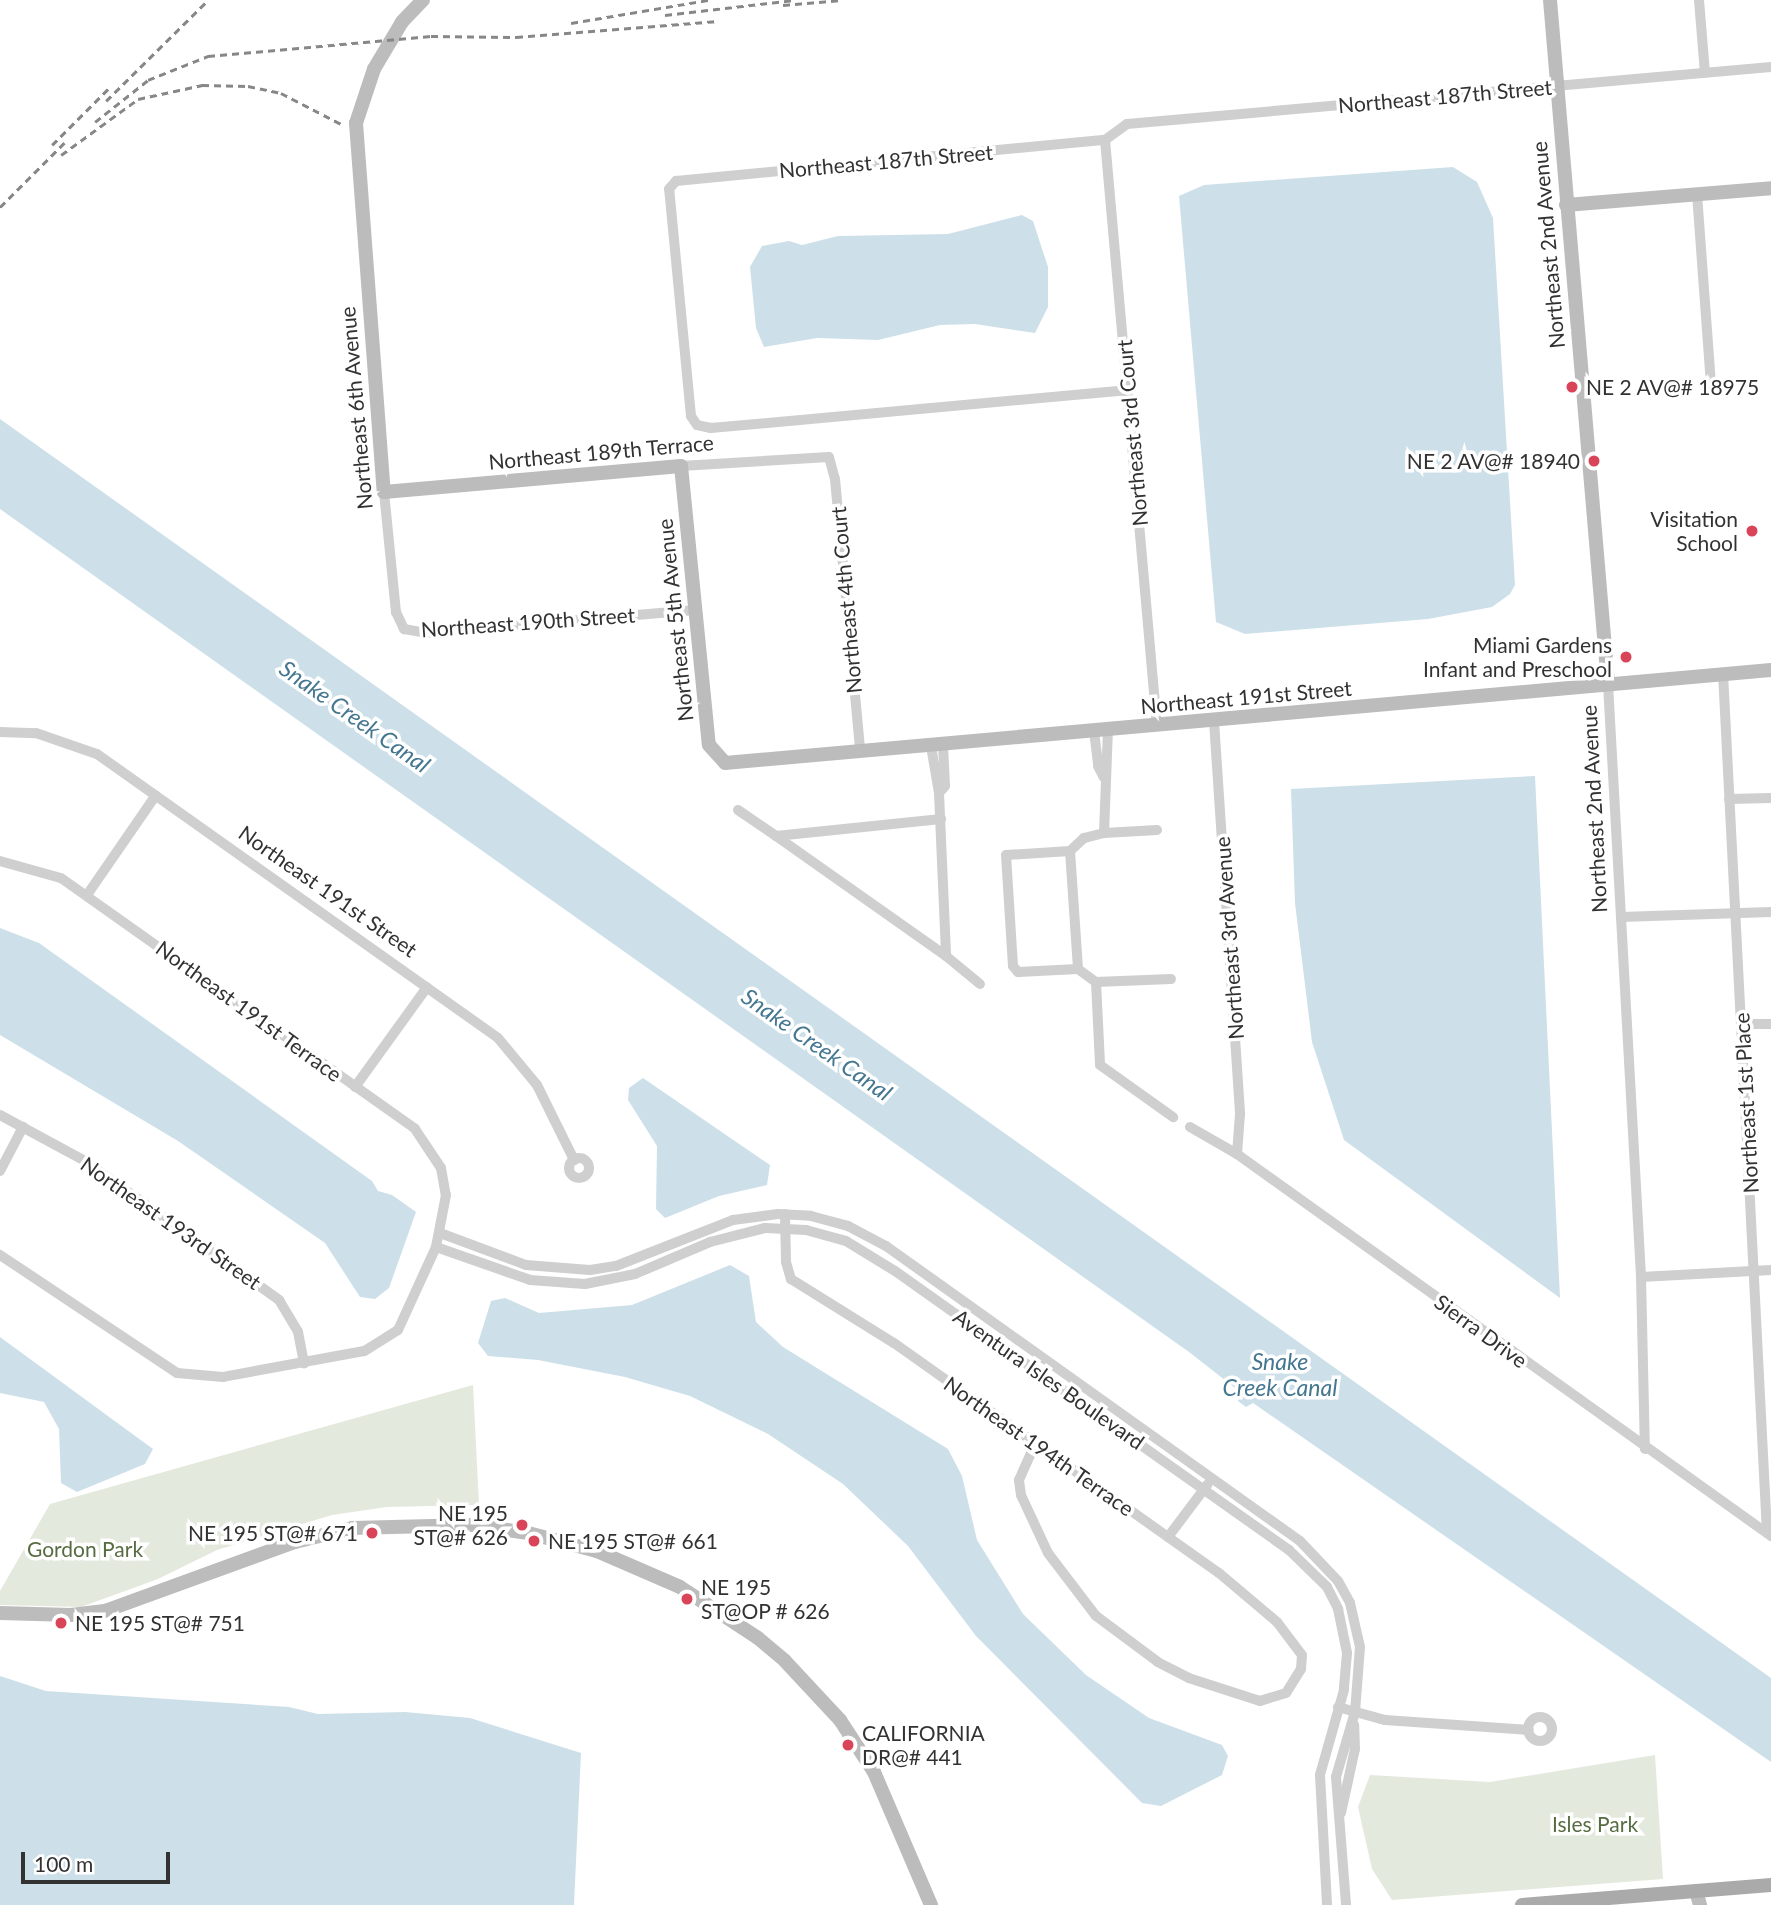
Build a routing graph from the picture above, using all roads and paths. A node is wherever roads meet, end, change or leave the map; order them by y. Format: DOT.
graph roads {
  1 [pos="424,0"];
  2 [pos="1550,0"];
  3 [pos="1699,0"];
  4 [pos="1771,67"];
  5 [pos="1705,73"];
  6 [pos="1555,86"];
  7 [pos="1105,140"];
  8 [pos="1771,188"];
  9 [pos="1697,194"];
  10 [pos="1566,205"];
  11 [pos="1711,385"];
  12 [pos="1129,390"];
  13 [pos="821,456"];
  14 [pos="681,466"];
  15 [pos="384,492"];
  16 [pos="695,610"];
  17 [pos="404,629"];
  18 [pos="1771,670"];
  19 [pos="1723,673"];
  20 [pos="1608,684"];
  21 [pos="1214,721"];
  22 [pos="1157,726"];
  23 [pos="1101,731"];
  24 [pos="0,733"];
  25 [pos="937,745"];
  26 [pos="860,751"];
  27 [pos="725,763"];
  28 [pos="156,795"];
  29 [pos="1771,798"];
  30 [pos="1729,799"];
  31 [pos="738,810"];
  32 [pos="941,819"];
  33 [pos="1157,830"];
  34 [pos="1104,833"];
  35 [pos="776,836"];
  36 [pos="1070,850"];
  37 [pos="0,861"];
  38 [pos="87,895"];
  39 [pos="1736,912"];
  40 [pos="1771,912"];
  41 [pos="1621,917"];
  42 [pos="946,957"];
  43 [pos="1077,968"];
  44 [pos="1171,979"];
  45 [pos="1096,982"];
  46 [pos="980,984"];
  47 [pos="427,987"];
  48 [pos="1742,1024"];
  49 [pos="1771,1024"];
  50 [pos="355,1087"];
  51 [pos="0,1115"];
  52 [pos="1174,1117"];
  53 [pos="23,1127"];
  54 [pos="1190,1127"];
  55 [pos="1237,1154"];
  56 [pos="574,1160"];
  57 [pos="0,1171"];
  58 [pos="785,1214"];
  59 [pos="785,1229"];
  60 [pos="440,1233"];
  61 [pos="436,1247"];
  62 [pos="0,1255"];
  63 [pos="1771,1270"];
  64 [pos="1753,1271"];
  65 [pos="1641,1278"];
  66 [pos="304,1363"];
  67 [pos="1035,1444"];
  68 [pos="1645,1450"];
  69 [pos="1212,1478"];
  70 [pos="1204,1489"];
  71 [pos="1769,1534"];
  72 [pos="1168,1537"];
  73 [pos="0,1613"];
  74 [pos="1338,1707"];
  75 [pos="1354,1712"];
  76 [pos="1529,1730"];
  77 [pos="1771,1885"];
  78 [pos="1698,1898"];
  79 [pos="931,1905"];
  80 [pos="1327,1905"];
  81 [pos="1346,1905"];
  82 [pos="1521,1905"];
  1 -- 15 [label="street, Northeast 6th Avenue"];
  2 -- 6 [label="street, Northeast 2nd Avenue"];
  3 -- 5 [label="street"];
  4 -- 5 [label="street, Northeast 187th Street"];
  5 -- 6 [label="street, Northeast 187th Street"];
  6 -- 7 [label="street, Northeast 187th Street"];
  6 -- 10 [label="street, Northeast 2nd Avenue"];
  7 -- 12 [label="street, Northeast 3rd Court"];
  7 -- 12 [label="street, Northeast 187th Street"];
  8 -- 9 [label="street"];
  9 -- 10 [label="street"];
  9 -- 11 [label="street"];
  10 -- 20 [label="street, Northeast 2nd Avenue"];
  12 -- 22 [label="street, Northeast 3rd Court"];
  13 -- 14 [label="street, Northeast 189th Terrace"];
  13 -- 26 [label="street, Northeast 4th Court"];
  14 -- 15 [label="street, Northeast 189th Terrace"];
  14 -- 16 [label="street, Northeast 5th Avenue"];
  15 -- 17 [label="street, Northeast 6th Avenue"];
  16 -- 17 [label="street, Northeast 190th Street"];
  16 -- 27 [label="street, Northeast 5th Avenue"];
  18 -- 19 [label="street, Northeast 191st Street"];
  19 -- 20 [label="street, Northeast 191st Street"];
  19 -- 30 [label="street, Northeast 1st Place"];
  20 -- 21 [label="street, Northeast 191st Street"];
  20 -- 41 [label="street, Northeast 2nd Avenue"];
  21 -- 22 [label="street, Northeast 191st Street"];
  21 -- 55 [label="street, Northeast 3rd Avenue"];
  22 -- 23 [label="street, Northeast 191st Street"];
  23 -- 25 [label="street, Northeast 191st Street"];
  23 -- 34 [label="street"];
  24 -- 28 [label="street, Northeast 191st Street"];
  25 -- 26 [label="street, Northeast 191st Street"];
  25 -- 32 [label="street"];
  26 -- 27 [label="street, Northeast 191st Street"];
  28 -- 38 [label="street"];
  28 -- 47 [label="street, Northeast 191st Street"];
  29 -- 30 [label="street"];
  30 -- 39 [label="street, Northeast 1st Place"];
  31 -- 35 [label="street"];
  32 -- 35 [label="street"];
  32 -- 42 [label="street"];
  33 -- 34 [label="street"];
  34 -- 36 [label="street"];
  35 -- 42 [label="street"];
  36 -- 43 [label="street"];
  36 -- 43 [label="street"];
  37 -- 38 [label="street, Northeast 191st Terrace"];
  38 -- 50 [label="street, Northeast 191st Terrace"];
  39 -- 40 [label="street"];
  39 -- 41 [label="street"];
  39 -- 48 [label="street, Northeast 1st Place"];
  41 -- 65 [label="street, Northeast 2nd Avenue"];
  42 -- 46 [label="street"];
  43 -- 45 [label="street"];
  44 -- 45 [label="street"];
  45 -- 52 [label="street"];
  47 -- 50 [label="street"];
  47 -- 56 [label="street, Northeast 191st Street"];
  48 -- 49 [label="street"];
  48 -- 64 [label="street, Northeast 1st Place"];
  50 -- 60 [label="street, Northeast 191st Terrace"];
  51 -- 53 [label="street, Northeast 193rd Street"];
  53 -- 57 [label="street"];
  53 -- 66 [label="street, Northeast 193rd Street"];
  54 -- 55 [label="street, Sierra Drive"];
  55 -- 68 [label="street, Sierra Drive"];
  58 -- 59 [label="street, Northeast 194th Terrace"];
  58 -- 60 [label="street, Aventura Isles Boulevard"];
  58 -- 69 [label="street, Aventura Isles Boulevard"];
  59 -- 61 [label="street, Aventura Isles Boulevard"];
  59 -- 67 [label="street, Northeast 194th Terrace"];
  59 -- 70 [label="street, Aventura Isles Boulevard"];
  60 -- 61 [label="street"];
  61 -- 66 [label="street"];
  62 -- 66 [label="street"];
  63 -- 64 [label="street"];
  64 -- 65 [label="street"];
  64 -- 71 [label="street, Northeast 1st Place"];
  65 -- 68 [label="street, Northeast 2nd Avenue"];
  67 -- 72 [label="street, Northeast 194th Terrace"];
  67 -- 72 [label="street, Northeast 194th Terrace"];
  68 -- 71 [label="street, Sierra Drive"];
  69 -- 70 [label="street"];
  69 -- 75 [label="street, Aventura Isles Boulevard"];
  70 -- 72 [label="street"];
  70 -- 74 [label="street, Aventura Isles Boulevard"];
  73 -- 79 [label="street"];
  74 -- 75 [label="street"];
  74 -- 80 [label="street, Aventura Isles Boulevard"];
  75 -- 76 [label="street"];
  75 -- 81 [label="street, Aventura Isles Boulevard"];
  77 -- 78 [label="main road"];
  78 -- 82 [label="main road"];
}
